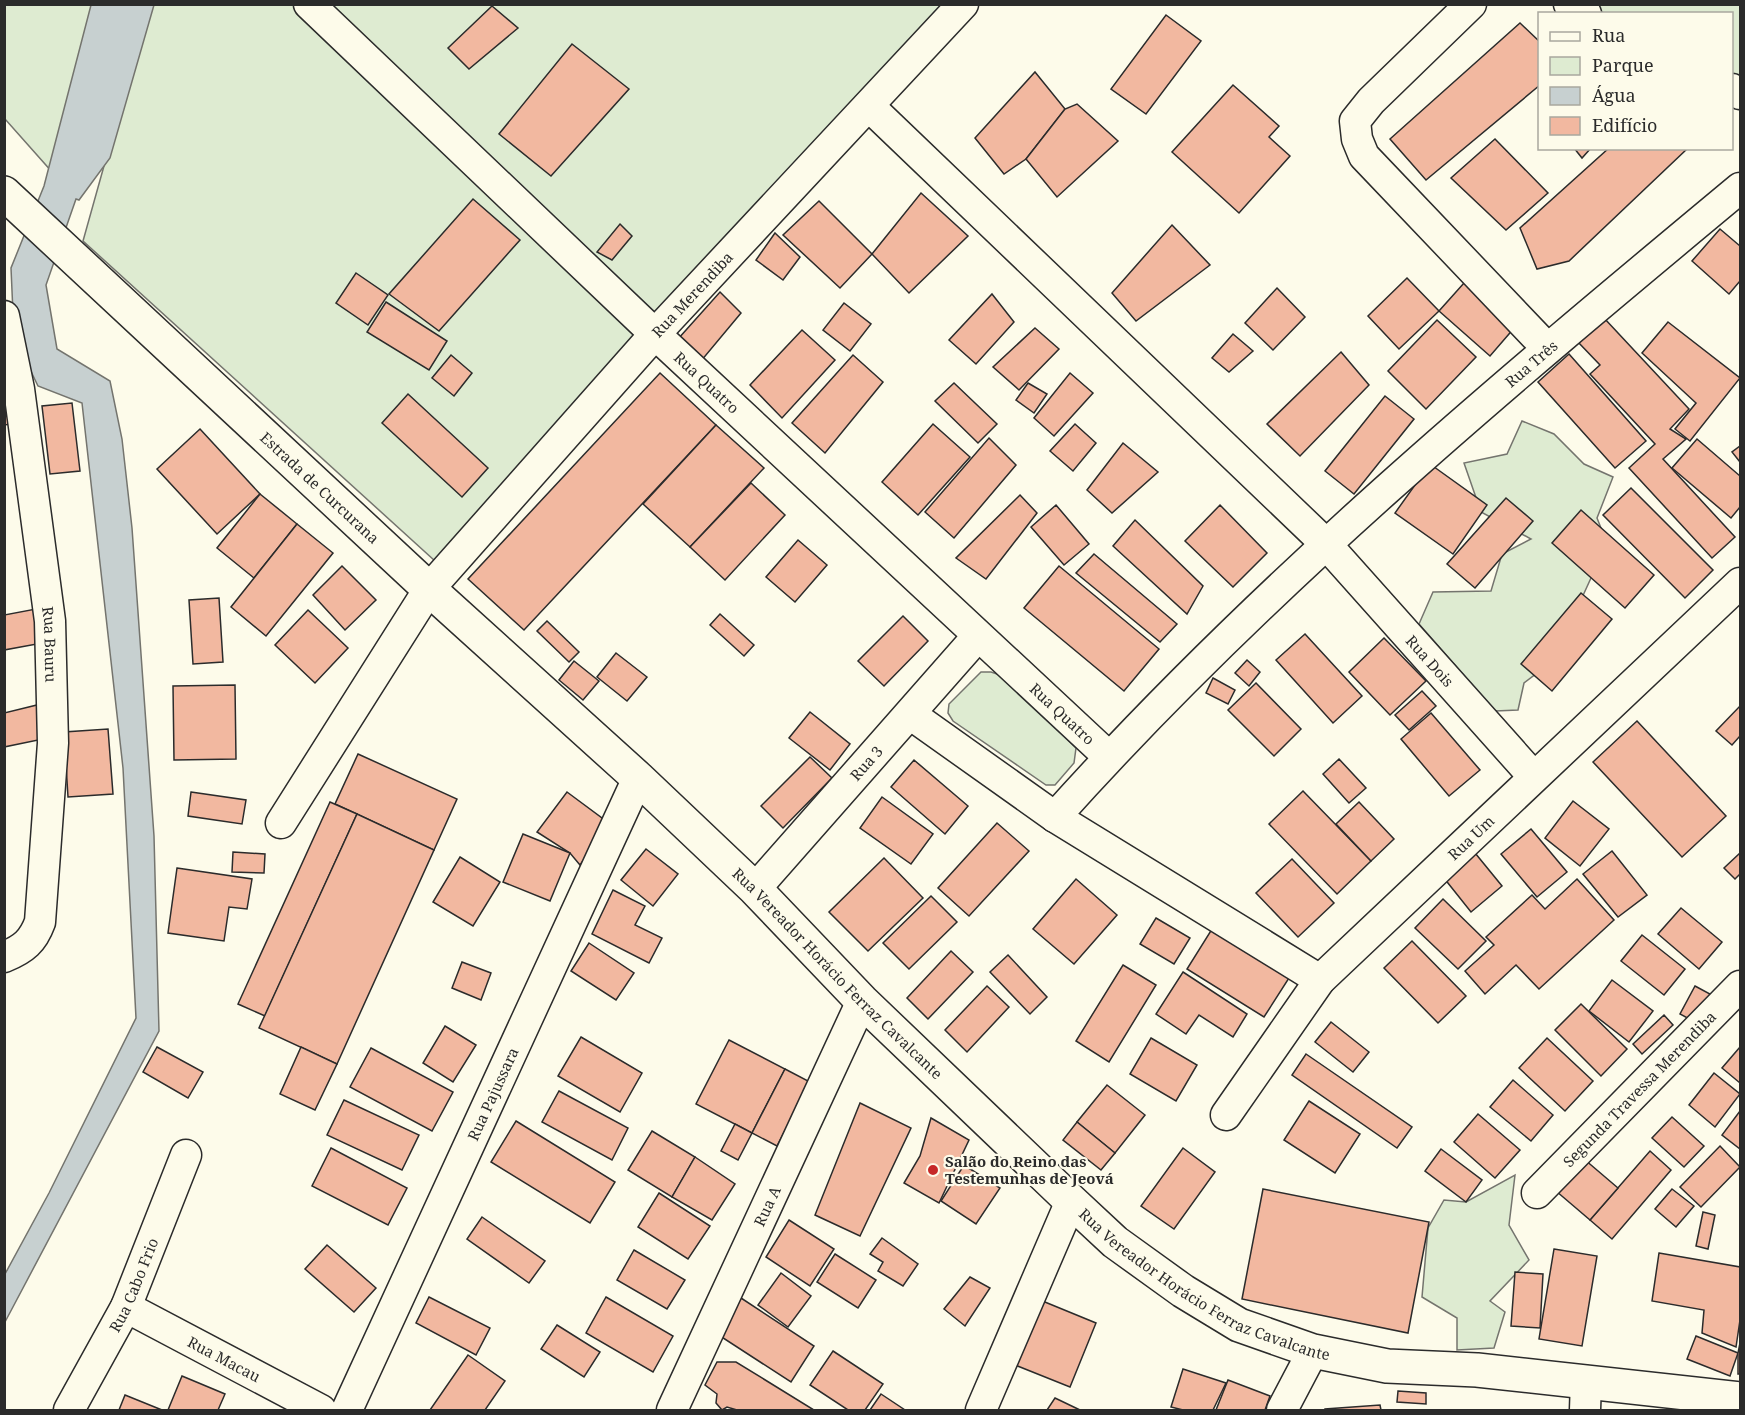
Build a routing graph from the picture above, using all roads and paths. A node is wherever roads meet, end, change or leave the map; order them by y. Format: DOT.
graph roads {
  1 [pos="309,4"];
  2 [pos="963,4"];
  3 [pos="1471,4"];
  4 [pos="1569,4"];
  5 [pos="1583,12"];
  6 [pos="870,107"];
  7 [pos="1740,188"];
  8 [pos="15,205"];
  9 [pos="4,316"];
  10 [pos="656,334"];
  11 [pos="1547,348"];
  12 [pos="1326,544"];
  13 [pos="1740,583"];
  14 [pos="429,590"];
  15 [pos="977,637"];
  16 [pos="910,714"];
  17 [pos="1109,757"];
  18 [pos="1533,776"];
  19 [pos="638,778"];
  20 [pos="1055,817"];
  21 [pos="281,823"];
  22 [pos="755,890"];
  23 [pos="4,957"];
  24 [pos="1320,980"];
  25 [pos="1740,986"];
  26 [pos="862,1001"];
  27 [pos="1227,1115"];
  28 [pos="186,1155"];
  29 [pos="1537,1193"];
  30 [pos="1071,1201"];
  31 [pos="126,1306"];
  32 [pos="1312,1351"];
  33 [pos="1586,1396"];
  34 [pos="1740,1399"];
  35 [pos="69,1410"];
  36 [pos="321,1410"];
  37 [pos="347,1410"];
  38 [pos="672,1410"];
  39 [pos="981,1410"];
  40 [pos="1282,1410"];
  1 -- 10 [label="street, Rua Quatro"];
  2 -- 6 [label="street, Rua Merendiba"];
  3 -- 11 [label="street"];
  4 -- 5 [label="street"];
  6 -- 10 [label="street, Rua Merendiba"];
  6 -- 12 [label="street"];
  7 -- 11 [label="street, Rua Três"];
  8 -- 14 [label="main road, Estrada de Curcurana"];
  9 -- 23 [label="street, Rua Bauru"];
  10 -- 14 [label="street, Rua Merendiba"];
  10 -- 15 [label="street, Rua Quatro"];
  11 -- 12 [label="street, Rua Três"];
  12 -- 17 [label="street, Rua Três"];
  12 -- 18 [label="street, Rua Dois"];
  13 -- 18 [label="street, Rua Um"];
  14 -- 19 [label="main road, Estrada de Curcurana"];
  14 -- 21 [label="street, Rua Merendiba"];
  15 -- 16 [label="street, Rua 3"];
  15 -- 17 [label="street, Rua Quatro"];
  16 -- 20 [label="street"];
  16 -- 22 [label="street, Rua 3"];
  17 -- 20 [label="street, Rua Três"];
  18 -- 24 [label="street, Rua Um"];
  19 -- 22 [label="main road, Rua Vereador Horácio Ferraz Cavalcante"];
  19 -- 37 [label="street, Rua Pajussara"];
  20 -- 24 [label="street"];
  22 -- 26 [label="main road, Rua Vereador Horácio Ferraz Cavalcante"];
  24 -- 27 [label="street, Rua Um"];
  25 -- 29 [label="street, Segunda Travessa Merendiba"];
  26 -- 30 [label="main road, Rua Vereador Horácio Ferraz Cavalcante"];
  26 -- 38 [label="street, Rua A"];
  28 -- 31 [label="street, Rua Cabo Frio"];
  30 -- 32 [label="main road, Rua Vereador Horácio Ferraz Cavalcante"];
  30 -- 39 [label="street"];
  31 -- 35 [label="street, Rua Cabo Frio"];
  31 -- 36 [label="street, Rua Macau"];
  32 -- 33 [label="main road, Rua Vereador Horácio Ferraz Cavalcante"];
  32 -- 40 [label="street"];
  33 -- 34 [label="main road, Rua Vereador Horácio Ferraz Cavalcante"];
}
